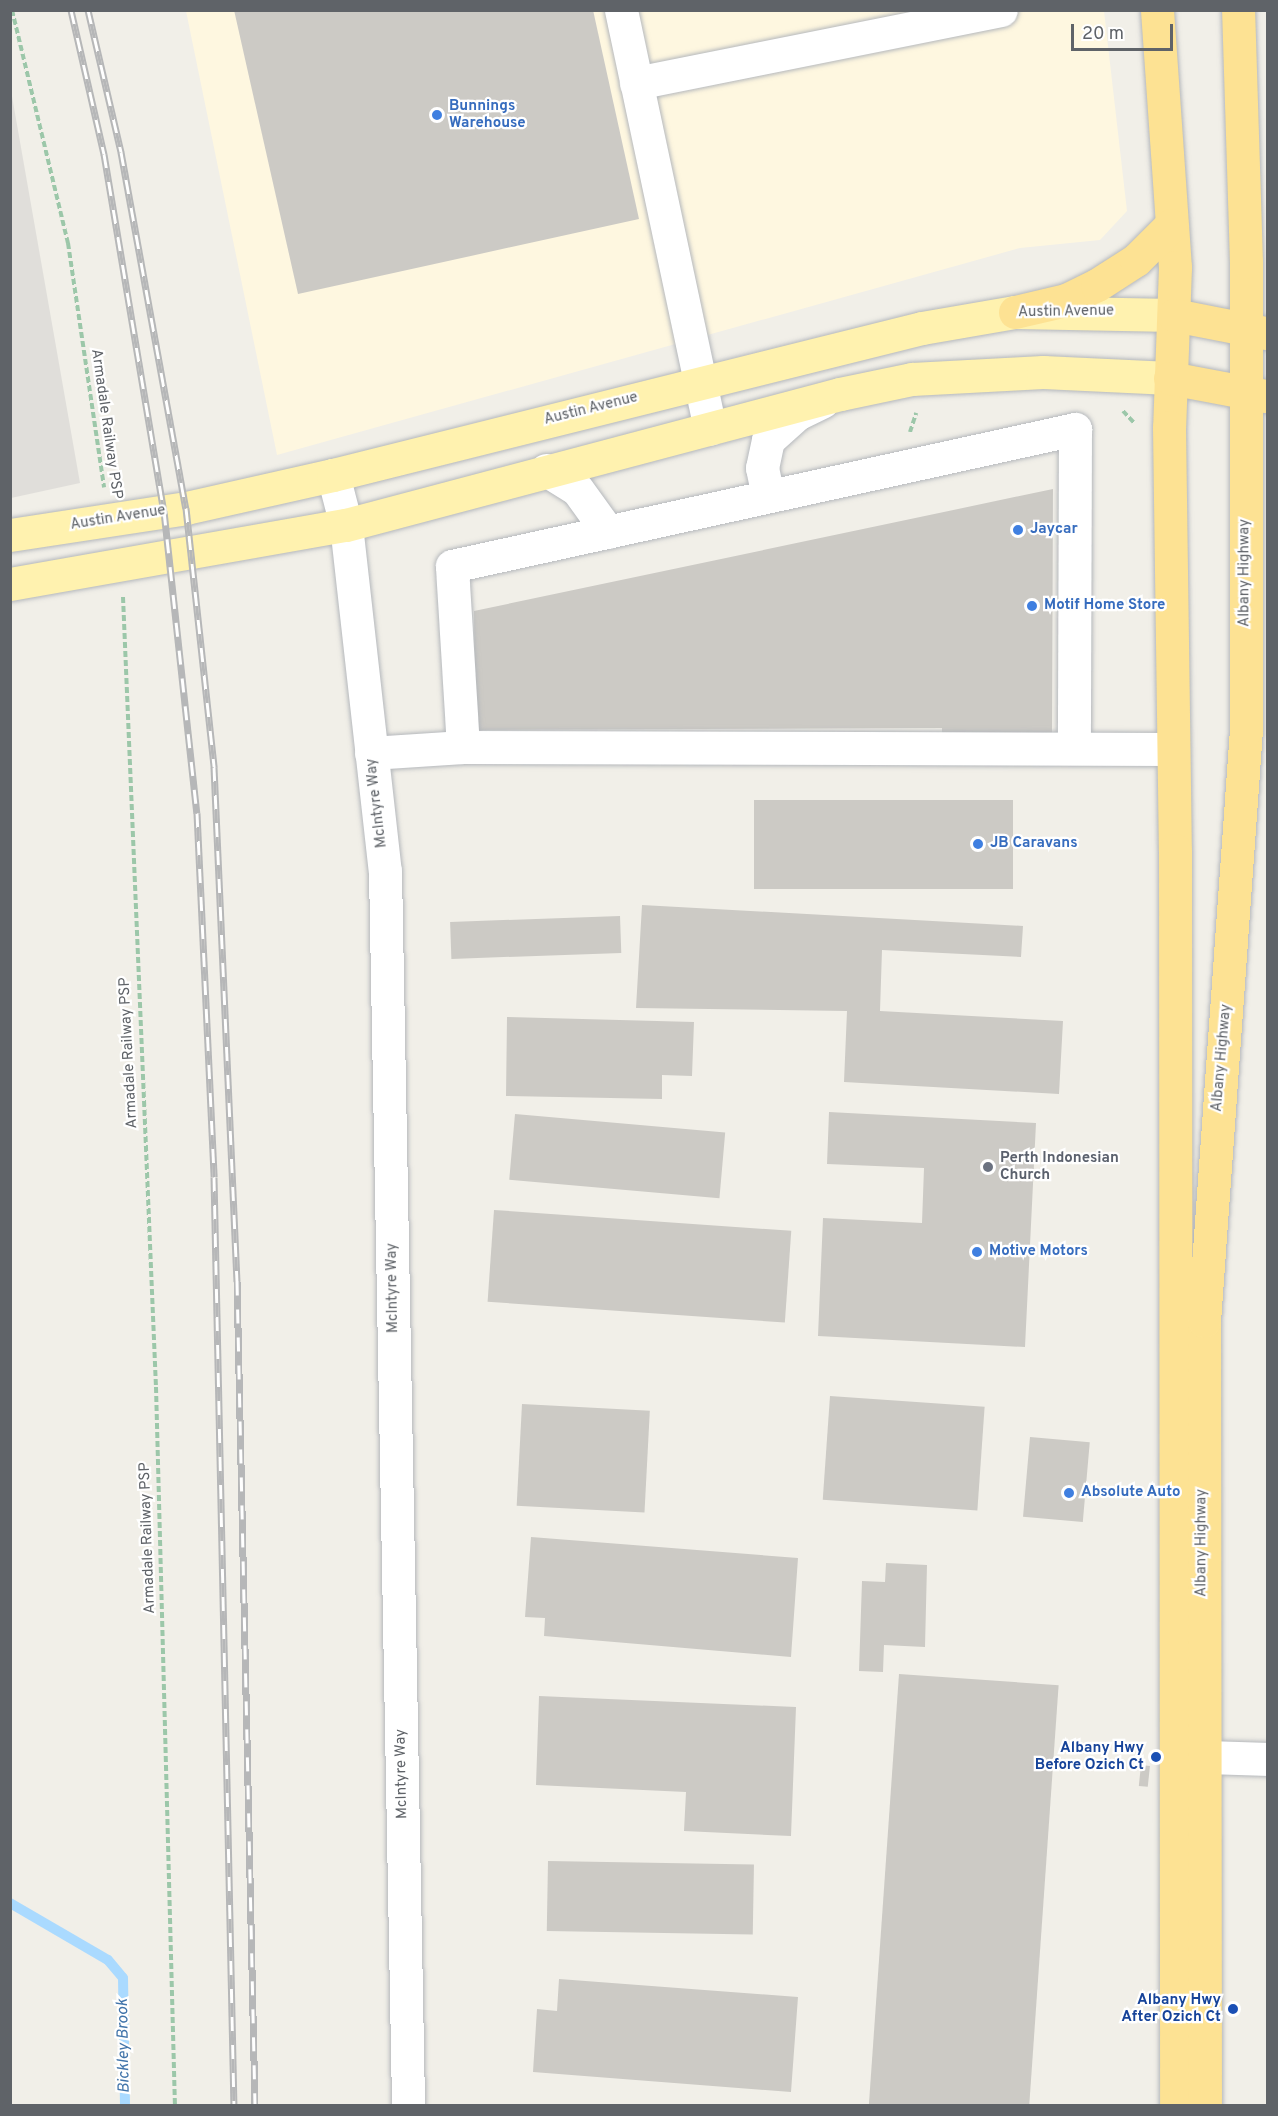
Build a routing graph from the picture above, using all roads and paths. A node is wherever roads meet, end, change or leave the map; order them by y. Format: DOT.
graph roads {
  1 [pos="12,10"];
  2 [pos="621,10"];
  3 [pos="1001,10"];
  4 [pos="1157,10"];
  5 [pos="1238,10"];
  6 [pos="636,83"];
  7 [pos="1244,116"];
  8 [pos="1268,165"];
  9 [pos="1172,225"];
  10 [pos="1015,312"];
  11 [pos="1174,315"];
  12 [pos="1257,329"];
  13 [pos="1170,378"];
  14 [pos="698,382"];
  15 [pos="1256,393"];
  16 [pos="840,394"];
  17 [pos="1118,406"];
  18 [pos="710,429"];
  19 [pos="1139,429"];
  20 [pos="546,470"];
  21 [pos="333,475"];
  22 [pos="1268,493"];
  23 [pos="768,496"];
  24 [pos="1245,517"];
  25 [pos="107,520"];
  26 [pos="346,525"];
  27 [pos="608,532"];
  28 [pos="10,535"];
  29 [pos="117,566"];
  30 [pos="10,584"];
  31 [pos="463,747"];
  32 [pos="1074,748"];
  33 [pos="1172,749"];
  34 [pos="371,753"];
  35 [pos="1191,1756"];
  36 [pos="1268,1759"];
  37 [pos="175,2106"];
  38 [pos="408,2106"];
  39 [pos="1176,2106"];
  40 [pos="1205,2106"];
  1 -- 25 [label="path, Armadale Railway PSP"];
  2 -- 6 [label="street"];
  3 -- 6 [label="street"];
  4 -- 9 [label="highway, Albany Highway"];
  5 -- 7 [label="highway, Albany Highway"];
  6 -- 14 [label="street"];
  7 -- 8 [label="highway"];
  7 -- 12 [label="highway, Albany Highway"];
  9 -- 10 [label="highway"];
  9 -- 11 [label="highway, Albany Highway"];
  10 -- 11 [label="main road, Austin Avenue"];
  10 -- 14 [label="main road, Austin Avenue"];
  11 -- 12 [label="highway"];
  11 -- 13 [label="highway, Albany Highway"];
  12 -- 15 [label="highway, Albany Highway"];
  13 -- 15 [label="highway"];
  13 -- 16 [label="main road"];
  13 -- 33 [label="highway, Albany Highway"];
  14 -- 18 [label="street"];
  14 -- 21 [label="main road, Austin Avenue"];
  15 -- 24 [label="highway, Albany Highway"];
  16 -- 18 [label="main road"];
  16 -- 23 [label="street"];
  17 -- 19 [label="path"];
  18 -- 20 [label="main road"];
  20 -- 26 [label="main road"];
  20 -- 27 [label="street"];
  21 -- 25 [label="main road, Austin Avenue"];
  21 -- 26 [label="street, McIntyre Way"];
  22 -- 24 [label="highway"];
  23 -- 27 [label="street"];
  23 -- 32 [label="street"];
  24 -- 35 [label="highway, Albany Highway"];
  25 -- 28 [label="main road, Austin Avenue"];
  26 -- 29 [label="main road"];
  26 -- 34 [label="street, McIntyre Way"];
  27 -- 31 [label="street"];
  29 -- 30 [label="main road"];
  29 -- 37 [label="path, Armadale Railway PSP"];
  31 -- 32 [label="street"];
  31 -- 34 [label="street"];
  32 -- 33 [label="street"];
  33 -- 35 [label="highway, Albany Highway"];
  34 -- 38 [label="street, McIntyre Way"];
  35 -- 36 [label="street"];
  35 -- 39 [label="highway, Albany Highway"];
  35 -- 40 [label="highway, Albany Highway"];
}
